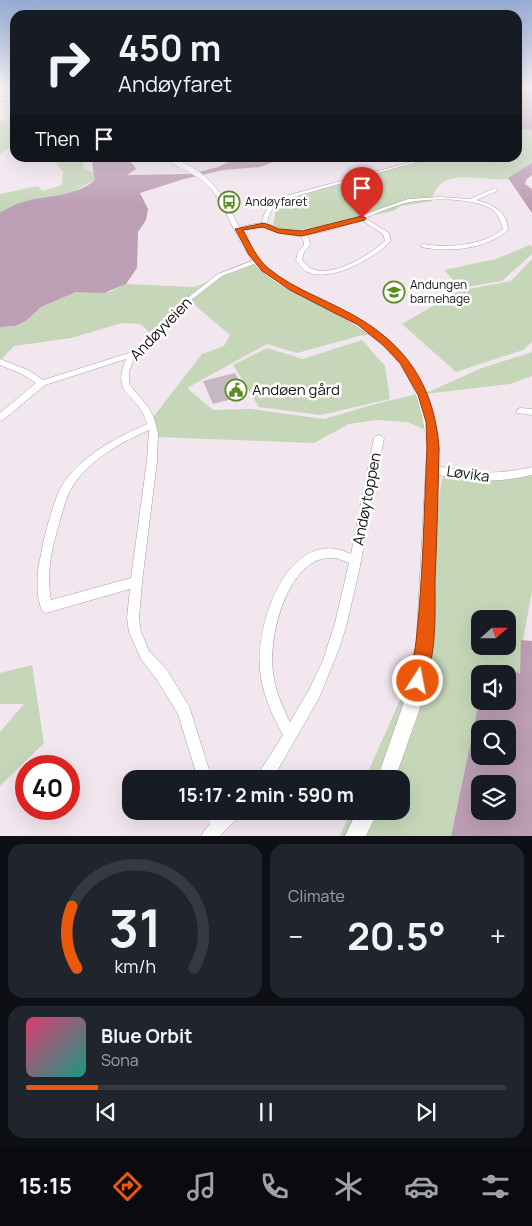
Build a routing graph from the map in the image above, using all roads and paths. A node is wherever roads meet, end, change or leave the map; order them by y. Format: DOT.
graph roads {
  1 [pos="176,162"];
  2 [pos="414,162"];
  3 [pos="495,190"];
  4 [pos="470,201"];
  5 [pos="362,218"];
  6 [pos="264,225"];
  7 [pos="238,229"];
  8 [pos="302,234"];
  9 [pos="423,246"];
  10 [pos="258,262"];
  11 [pos="134,354"];
  12 [pos="0,362"];
  13 [pos="42,383"];
  14 [pos="520,411"];
  15 [pos="532,412"];
  16 [pos="0,418"];
  17 [pos="152,425"];
  18 [pos="379,438"];
  19 [pos="432,469"];
  20 [pos="532,471"];
  21 [pos="354,560"];
  22 [pos="136,582"];
  23 [pos="290,735"];
  24 [pos="202,770"];
  25 [pos="269,770"];
  26 [pos="389,770"];
  27 [pos="363,820"];
  28 [pos="355,836"];
  1 -- 7 [label="street"];
  2 -- 6 [label="street"];
  3 -- 4 [label="street"];
  4 -- 5 [label="street"];
  4 -- 9 [label="street"];
  5 -- 8 [label="street"];
  5 -- 8 [label="street"];
  6 -- 7 [label="street"];
  6 -- 8 [label="street"];
  7 -- 10 [label="street"];
  10 -- 11 [label="street, Andøyveien"];
  10 -- 19 [label="street"];
  11 -- 13 [label="street"];
  11 -- 17 [label="street, Andøyveien"];
  12 -- 13 [label="street"];
  13 -- 16 [label="street"];
  14 -- 15 [label="street"];
  17 -- 22 [label="street, Andøyveien"];
  17 -- 22 [label="street"];
  18 -- 21 [label="street, Andøytoppen"];
  19 -- 20 [label="street, Løvika"];
  19 -- 26 [label="street"];
  21 -- 23 [label="street, Andøytoppen"];
  21 -- 23 [label="street, Andøytoppen"];
  22 -- 24 [label="street, Andøyveien"];
  23 -- 25 [label="street, Andøytoppen"];
  27 -- 28 [label="street"];
}
